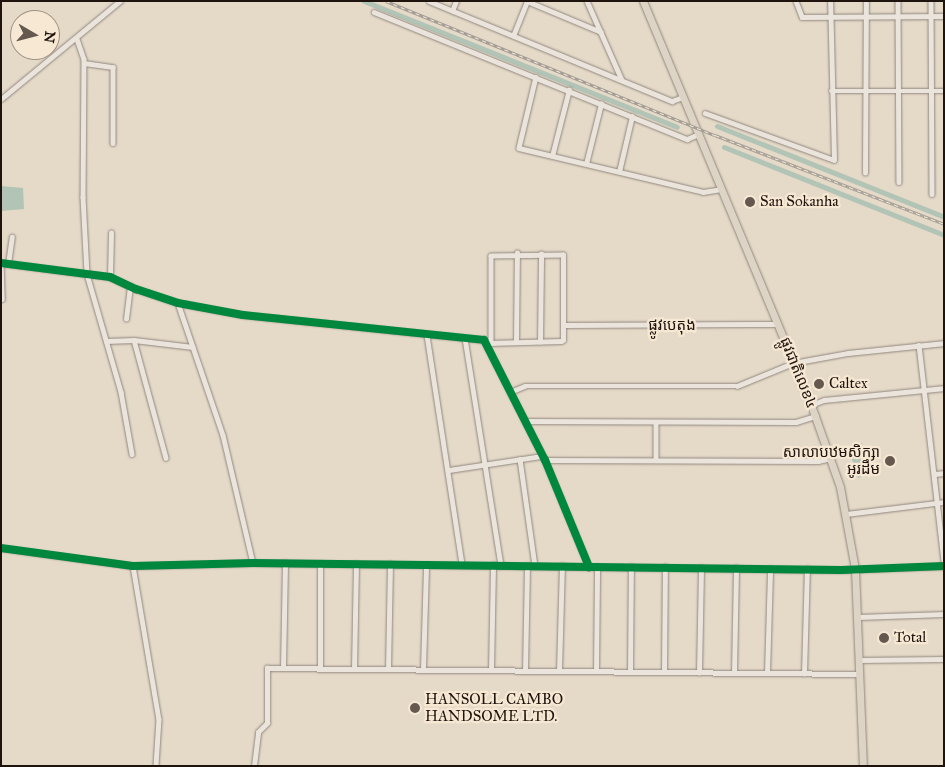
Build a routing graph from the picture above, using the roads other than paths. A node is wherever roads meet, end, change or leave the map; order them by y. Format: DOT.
graph roads {
  1 [pos="120,1"];
  2 [pos="428,1"];
  3 [pos="456,1"];
  4 [pos="527,1"];
  5 [pos="587,1"];
  6 [pos="643,1"];
  7 [pos="796,1"];
  8 [pos="830,1"];
  9 [pos="866,1"];
  10 [pos="898,1"];
  11 [pos="931,1"];
  12 [pos="452,10"];
  13 [pos="374,12"];
  14 [pos="931,16"];
  15 [pos="944,16"];
  16 [pos="830,17"];
  17 [pos="866,17"];
  18 [pos="898,17"];
  19 [pos="601,32"];
  20 [pos="513,36"];
  21 [pos="77,39"];
  22 [pos="84,63"];
  23 [pos="536,77"];
  24 [pos="622,80"];
  25 [pos="569,90"];
  26 [pos="831,91"];
  27 [pos="866,91"];
  28 [pos="898,91"];
  29 [pos="931,91"];
  30 [pos="944,91"];
  31 [pos="683,97"];
  32 [pos="1,99"];
  33 [pos="601,104"];
  34 [pos="705,113"];
  35 [pos="632,116"];
  36 [pos="699,134"];
  37 [pos="113,143"];
  38 [pos="552,156"];
  39 [pos="586,164"];
  40 [pos="618,172"];
  41 [pos="865,173"];
  42 [pos="899,182"];
  43 [pos="721,188"];
  44 [pos="932,194"];
  45 [pos="111,233"];
  46 [pos="12,237"];
  47 [pos="517,253"];
  48 [pos="540,254"];
  49 [pos="1,263"];
  50 [pos="8,264"];
  51 [pos="87,274"];
  52 [pos="110,277"];
  53 [pos="130,286"];
  54 [pos="2,299"];
  55 [pos="178,303"];
  56 [pos="126,319"];
  57 [pos="778,324"];
  58 [pos="565,325"];
  59 [pos="427,335"];
  60 [pos="465,338"];
  61 [pos="134,340"];
  62 [pos="106,341"];
  63 [pos="516,342"];
  64 [pos="540,342"];
  65 [pos="490,343"];
  66 [pos="944,343"];
  67 [pos="919,345"];
  68 [pos="193,347"];
  69 [pos="793,364"];
  70 [pos="944,388"];
  71 [pos="925,390"];
  72 [pos="510,392"];
  73 [pos="811,405"];
  74 [pos="816,416"];
  75 [pos="525,421"];
  76 [pos="656,423"];
  77 [pos="132,454"];
  78 [pos="166,458"];
  79 [pos="544,458"];
  80 [pos="656,458"];
  81 [pos="831,458"];
  82 [pos="520,459"];
  83 [pos="486,465"];
  84 [pos="449,470"];
  85 [pos="944,473"];
  86 [pos="936,474"];
  87 [pos="941,502"];
  88 [pos="846,514"];
  89 [pos="1,548"];
  90 [pos="944,562"];
  91 [pos="253,563"];
  92 [pos="285,563"];
  93 [pos="320,564"];
  94 [pos="356,564"];
  95 [pos="390,564"];
  96 [pos="426,565"];
  97 [pos="462,565"];
  98 [pos="133,566"];
  99 [pos="493,566"];
  100 [pos="501,566"];
  101 [pos="526,566"];
  102 [pos="534,566"];
  103 [pos="562,566"];
  104 [pos="589,566"];
  105 [pos="944,566"];
  106 [pos="597,567"];
  107 [pos="631,567"];
  108 [pos="665,567"];
  109 [pos="701,568"];
  110 [pos="736,568"];
  111 [pos="770,569"];
  112 [pos="808,569"];
  113 [pos="854,569"];
  114 [pos="944,614"];
  115 [pos="858,617"];
  116 [pos="944,659"];
  117 [pos="860,660"];
  118 [pos="283,668"];
  119 [pos="320,668"];
  120 [pos="354,669"];
  121 [pos="388,669"];
  122 [pos="423,669"];
  123 [pos="491,670"];
  124 [pos="525,670"];
  125 [pos="559,671"];
  126 [pos="596,671"];
  127 [pos="630,672"];
  128 [pos="664,672"];
  129 [pos="699,672"];
  130 [pos="734,673"];
  131 [pos="768,673"];
  132 [pos="804,674"];
  133 [pos="860,674"];
  134 [pos="156,766"];
  135 [pos="254,766"];
  136 [pos="863,766"];
  1 -- 21 [label="street"];
  2 -- 12 [label="street"];
  3 -- 12 [label="street"];
  4 -- 19 [label="street"];
  4 -- 20 [label="street"];
  5 -- 19 [label="street"];
  6 -- 31 [label="highway, ផ្លូវជាតិលេខ៤"];
  7 -- 16 [label="street"];
  8 -- 16 [label="street"];
  9 -- 17 [label="street"];
  10 -- 18 [label="street"];
  11 -- 14 [label="street"];
  12 -- 20 [label="street"];
  13 -- 23 [label="street"];
  14 -- 15 [label="street"];
  14 -- 18 [label="street"];
  14 -- 29 [label="street"];
  16 -- 17 [label="street"];
  16 -- 26 [label="street"];
  17 -- 18 [label="street"];
  17 -- 27 [label="street"];
  18 -- 28 [label="street"];
  19 -- 24 [label="street"];
  20 -- 24 [label="street"];
  21 -- 22 [label="street"];
  21 -- 32 [label="street"];
  22 -- 37 [label="street"];
  22 -- 51 [label="street"];
  23 -- 25 [label="street"];
  23 -- 38 [label="street"];
  24 -- 31 [label="street"];
  25 -- 33 [label="street"];
  25 -- 38 [label="street"];
  26 -- 27 [label="street"];
  26 -- 34 [label="street"];
  27 -- 28 [label="street"];
  27 -- 41 [label="street"];
  28 -- 29 [label="street"];
  28 -- 42 [label="street"];
  29 -- 30 [label="street"];
  29 -- 44 [label="street"];
  31 -- 36 [label="highway, ផ្លូវជាតិលេខ៤"];
  33 -- 35 [label="street"];
  33 -- 39 [label="street"];
  35 -- 36 [label="street"];
  35 -- 40 [label="street"];
  36 -- 43 [label="highway, ផ្លូវជាតិលេខ៤"];
  38 -- 39 [label="street"];
  39 -- 40 [label="street"];
  40 -- 43 [label="street"];
  43 -- 57 [label="highway, ផ្លូវជាតិលេខ៤"];
  45 -- 52 [label="street"];
  46 -- 50 [label="street"];
  47 -- 48 [label="street"];
  47 -- 63 [label="street"];
  47 -- 65 [label="street"];
  48 -- 58 [label="street"];
  48 -- 64 [label="street"];
  49 -- 50 [label="street"];
  49 -- 54 [label="street"];
  50 -- 51 [label="street"];
  51 -- 52 [label="street"];
  51 -- 62 [label="street"];
  52 -- 53 [label="street"];
  53 -- 55 [label="street"];
  53 -- 56 [label="street"];
  55 -- 59 [label="street"];
  55 -- 68 [label="street"];
  57 -- 58 [label="street, ផ្លូវបេតុង"];
  57 -- 69 [label="highway, ផ្លូវជាតិលេខ៤"];
  58 -- 64 [label="street"];
  59 -- 60 [label="street"];
  59 -- 84 [label="street"];
  60 -- 65 [label="street"];
  60 -- 83 [label="street"];
  61 -- 62 [label="street"];
  61 -- 68 [label="street"];
  61 -- 78 [label="street"];
  62 -- 77 [label="street"];
  63 -- 64 [label="street"];
  63 -- 65 [label="street"];
  65 -- 72 [label="street"];
  66 -- 67 [label="street"];
  67 -- 69 [label="street"];
  67 -- 71 [label="street"];
  68 -- 91 [label="street"];
  69 -- 72 [label="street"];
  69 -- 73 [label="highway, ផ្លូវជាតិលេខ៤"];
  70 -- 71 [label="street"];
  71 -- 73 [label="street"];
  71 -- 86 [label="street"];
  72 -- 75 [label="street"];
  73 -- 74 [label="highway, ផ្លូវជាតិលេខ៤"];
  74 -- 76 [label="street"];
  74 -- 81 [label="highway, ផ្លូវជាតិលេខ៤"];
  75 -- 76 [label="street"];
  75 -- 79 [label="street"];
  76 -- 80 [label="street"];
  79 -- 80 [label="street"];
  79 -- 82 [label="street"];
  79 -- 104 [label="street"];
  80 -- 81 [label="street"];
  81 -- 88 [label="highway, ផ្លូវជាតិលេខ៤"];
  82 -- 83 [label="street"];
  82 -- 102 [label="street"];
  83 -- 84 [label="street"];
  83 -- 100 [label="street"];
  84 -- 97 [label="street"];
  85 -- 86 [label="street"];
  86 -- 87 [label="street"];
  87 -- 88 [label="street"];
  87 -- 90 [label="street"];
  88 -- 113 [label="highway, ផ្លូវជាតិលេខ៤"];
  89 -- 98 [label="street"];
  91 -- 92 [label="street"];
  91 -- 98 [label="street"];
  92 -- 93 [label="street"];
  92 -- 118 [label="street"];
  93 -- 94 [label="street"];
  93 -- 119 [label="street"];
  94 -- 95 [label="street"];
  94 -- 120 [label="street"];
  95 -- 96 [label="street"];
  95 -- 121 [label="street"];
  96 -- 97 [label="street"];
  96 -- 122 [label="street"];
  97 -- 99 [label="street"];
  98 -- 134 [label="street"];
  99 -- 100 [label="street"];
  99 -- 123 [label="street"];
  100 -- 101 [label="street"];
  101 -- 102 [label="street"];
  101 -- 124 [label="street"];
  102 -- 103 [label="street"];
  103 -- 104 [label="street"];
  103 -- 125 [label="street"];
  104 -- 106 [label="street"];
  105 -- 113 [label="street"];
  106 -- 107 [label="street"];
  106 -- 126 [label="street"];
  107 -- 108 [label="street"];
  107 -- 127 [label="street"];
  108 -- 109 [label="street"];
  108 -- 128 [label="street"];
  109 -- 110 [label="street"];
  109 -- 129 [label="street"];
  110 -- 111 [label="street"];
  110 -- 130 [label="street"];
  111 -- 112 [label="street"];
  111 -- 131 [label="street"];
  112 -- 113 [label="street"];
  112 -- 132 [label="street"];
  113 -- 115 [label="highway, ផ្លូវជាតិលេខ៤"];
  114 -- 115 [label="street"];
  115 -- 117 [label="highway, ផ្លូវជាតិលេខ៤"];
  116 -- 117 [label="street"];
  117 -- 133 [label="highway, ផ្លូវជាតិលេខ៤"];
  118 -- 119 [label="street"];
  118 -- 135 [label="street"];
  119 -- 120 [label="street"];
  120 -- 121 [label="street"];
  121 -- 122 [label="street"];
  122 -- 123 [label="street"];
  123 -- 124 [label="street"];
  124 -- 125 [label="street"];
  125 -- 126 [label="street"];
  126 -- 127 [label="street"];
  127 -- 128 [label="street"];
  128 -- 129 [label="street"];
  129 -- 130 [label="street"];
  130 -- 131 [label="street"];
  131 -- 132 [label="street"];
  132 -- 133 [label="street"];
  133 -- 136 [label="highway, ផ្លូវជាតិលេខ៤"];
}
